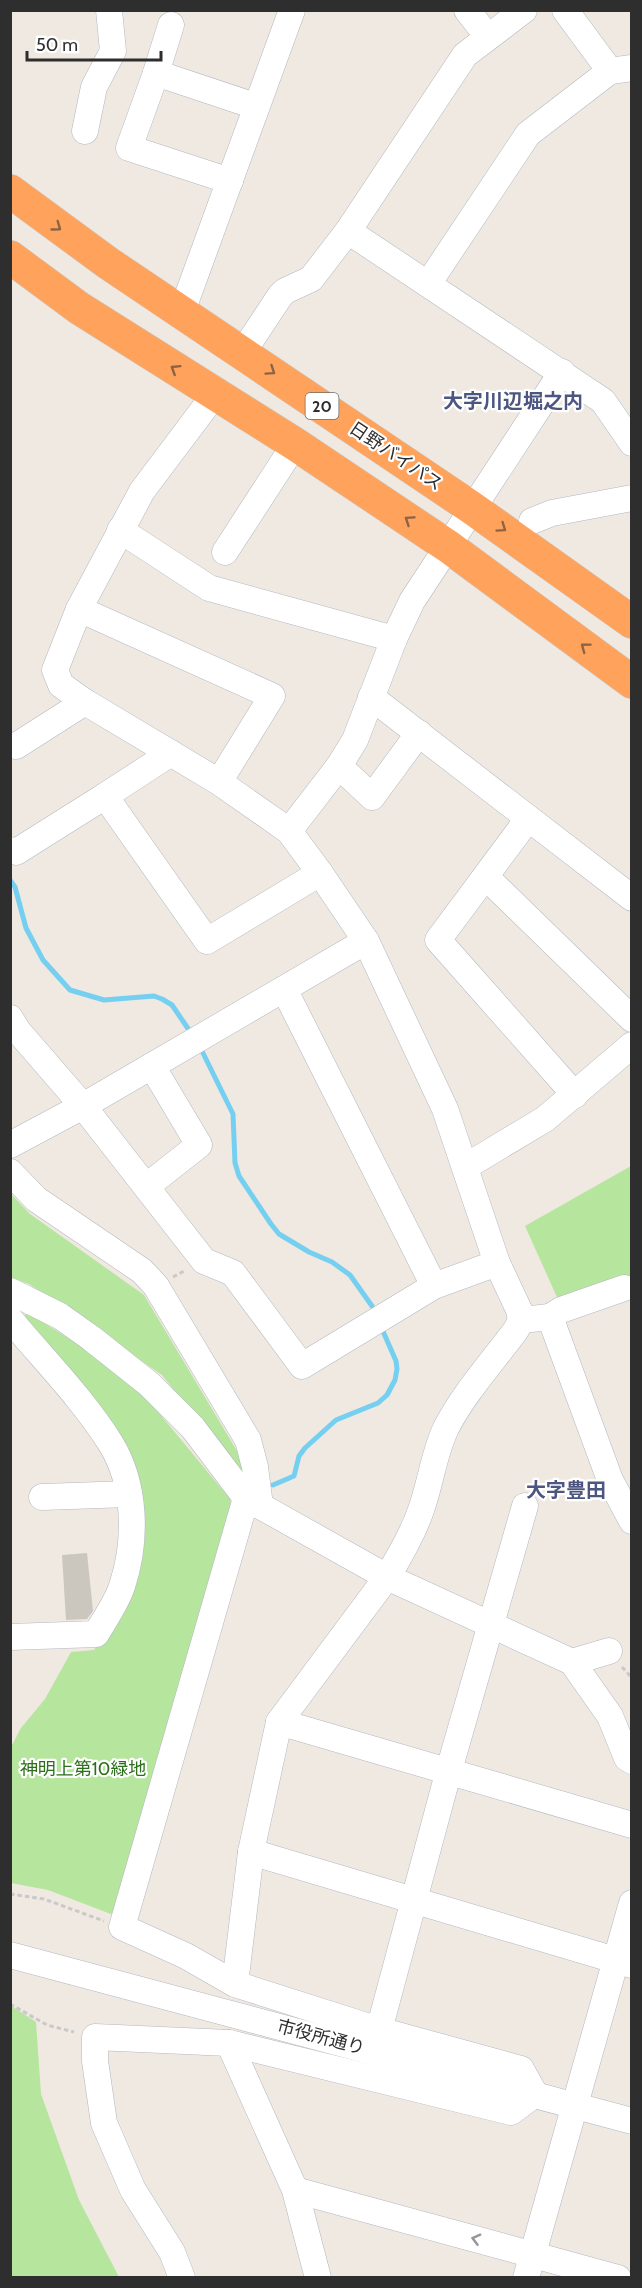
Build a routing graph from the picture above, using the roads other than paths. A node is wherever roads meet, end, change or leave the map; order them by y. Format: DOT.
graph roads {
  1 [pos="109,10"];
  2 [pos="292,10"];
  3 [pos="467,10"];
  4 [pos="524,10"];
  5 [pos="565,10"];
  6 [pos="171,25"];
  7 [pos="488,37"];
  8 [pos="621,70"];
  9 [pos="156,73"];
  10 [pos="255,106"];
  11 [pos="85,131"];
  12 [pos="230,181"];
  13 [pos="10,191"];
  14 [pos="348,231"];
  15 [pos="10,257"];
  16 [pos="428,284"];
  17 [pos="181,314"];
  18 [pos="243,352"];
  19 [pos="562,372"];
  20 [pos="216,394"];
  21 [pos="632,443"];
  22 [pos="295,444"];
  23 [pos="632,498"];
  24 [pos="472,508"];
  25 [pos="532,521"];
  26 [pos="120,530"];
  27 [pos="449,547"];
  28 [pos="225,552"];
  29 [pos="79,609"];
  30 [pos="632,622"];
  31 [pos="394,639"];
  32 [pos="632,682"];
  33 [pos="371,697"];
  34 [pos="85,702"];
  35 [pos="419,733"];
  36 [pos="15,746"];
  37 [pos="171,753"];
  38 [pos="339,766"];
  39 [pos="219,782"];
  40 [pos="105,796"];
  41 [pos="528,819"];
  42 [pos="289,831"];
  43 [pos="10,850"];
  44 [pos="320,873"];
  45 [pos="486,877"];
  46 [pos="632,898"];
  47 [pos="366,941"];
  48 [pos="284,989"];
  49 [pos="10,1018"];
  50 [pos="632,1019"];
  51 [pos="632,1045"];
  52 [pos="152,1066"];
  53 [pos="575,1095"];
  54 [pos="83,1106"];
  55 [pos="10,1145"];
  56 [pos="465,1167"];
  57 [pos="10,1172"];
  58 [pos="147,1186"];
  59 [pos="497,1263"];
  60 [pos="434,1286"];
  61 [pos="624,1288"];
  62 [pos="10,1291"];
  63 [pos="550,1317"];
  64 [pos="10,1319"];
  65 [pos="521,1320"];
  66 [pos="129,1494"];
  67 [pos="42,1497"];
  68 [pos="253,1502"];
  69 [pos="525,1506"];
  70 [pos="632,1521"];
  71 [pos="387,1577"];
  72 [pos="490,1623"];
  73 [pos="10,1637"];
  74 [pos="609,1651"];
  75 [pos="572,1662"];
  76 [pos="279,1722"];
  77 [pos="632,1761"];
  78 [pos="449,1770"];
  79 [pos="632,1825"];
  80 [pos="251,1852"];
  81 [pos="414,1900"];
  82 [pos="632,1903"];
  83 [pos="10,1955"];
  84 [pos="623,1963"];
  85 [pos="235,1984"];
  86 [pos="379,2030"];
  87 [pos="229,2043"];
  88 [pos="535,2094"];
  89 [pos="574,2104"];
  90 [pos="632,2121"];
  91 [pos="295,2190"];
  92 [pos="529,2266"];
  93 [pos="182,2277"];
  94 [pos="318,2277"];
  95 [pos="618,2277"];
  1 -- 11 [label="street"];
  2 -- 10 [label="street"];
  3 -- 7 [label="street"];
  4 -- 7 [label="street"];
  5 -- 8 [label="street"];
  6 -- 9 [label="street"];
  7 -- 14 [label="street"];
  8 -- 16 [label="street"];
  9 -- 10 [label="street"];
  9 -- 12 [label="street"];
  10 -- 12 [label="street"];
  12 -- 17 [label="street"];
  13 -- 17 [label="highway, 日野バイパス / 20, one-way"];
  14 -- 16 [label="street"];
  14 -- 18 [label="street"];
  20 -- 15 [label="highway, 20, one-way"];
  16 -- 19 [label="street"];
  17 -- 18 [label="highway, 日野バイパス / 20"];
  18 -- 24 [label="highway, 日野バイパス / 20, one-way"];
  19 -- 21 [label="street"];
  19 -- 24 [label="street"];
  20 -- 22 [label="highway, 20"];
  20 -- 26 [label="street"];
  27 -- 22 [label="highway, 20, one-way"];
  22 -- 28 [label="street"];
  23 -- 25 [label="street"];
  24 -- 27 [label="street"];
  24 -- 30 [label="highway, 日野バイパス / 20, one-way"];
  26 -- 29 [label="street"];
  26 -- 31 [label="street"];
  27 -- 31 [label="street"];
  32 -- 27 [label="highway, 20, one-way"];
  29 -- 34 [label="street"];
  29 -- 39 [label="street"];
  31 -- 33 [label="street"];
  33 -- 35 [label="street"];
  33 -- 38 [label="street"];
  34 -- 36 [label="street"];
  34 -- 37 [label="street"];
  35 -- 38 [label="street"];
  35 -- 41 [label="street"];
  37 -- 39 [label="street"];
  37 -- 40 [label="street"];
  38 -- 42 [label="street"];
  39 -- 42 [label="street"];
  40 -- 43 [label="street"];
  40 -- 44 [label="street"];
  41 -- 45 [label="street"];
  41 -- 46 [label="street"];
  42 -- 44 [label="street"];
  44 -- 47 [label="street"];
  45 -- 50 [label="street"];
  45 -- 53 [label="street"];
  47 -- 48 [label="street"];
  47 -- 56 [label="street"];
  48 -- 52 [label="street"];
  48 -- 60 [label="street"];
  49 -- 54 [label="street"];
  51 -- 53 [label="street"];
  52 -- 54 [label="street"];
  52 -- 58 [label="street"];
  53 -- 56 [label="street"];
  54 -- 55 [label="street"];
  54 -- 58 [label="street"];
  56 -- 59 [label="street"];
  57 -- 68 [label="street"];
  58 -- 60 [label="street"];
  59 -- 60 [label="street"];
  59 -- 65 [label="street"];
  61 -- 63 [label="street"];
  62 -- 68 [label="street"];
  63 -- 65 [label="street"];
  63 -- 70 [label="street"];
  64 -- 66 [label="street"];
  65 -- 71 [label="street"];
  66 -- 67 [label="street"];
  66 -- 73 [label="street"];
  68 -- 71 [label="street"];
  68 -- 85 [label="street"];
  69 -- 72 [label="street"];
  71 -- 72 [label="street"];
  71 -- 76 [label="street"];
  72 -- 75 [label="street"];
  72 -- 78 [label="street"];
  74 -- 75 [label="street"];
  75 -- 77 [label="street"];
  76 -- 78 [label="street"];
  76 -- 80 [label="street"];
  78 -- 79 [label="street"];
  78 -- 81 [label="street"];
  80 -- 81 [label="street"];
  80 -- 85 [label="street"];
  81 -- 84 [label="street"];
  81 -- 86 [label="street"];
  82 -- 84 [label="street"];
  83 -- 88 [label="street, 市役所通り"];
  84 -- 89 [label="street"];
  85 -- 86 [label="street"];
  86 -- 88 [label="street"];
  87 -- 88 [label="street"];
  87 -- 91 [label="street"];
  87 -- 93 [label="street"];
  88 -- 89 [label="street, 市役所通り"];
  89 -- 90 [label="street, 市役所通り"];
  89 -- 92 [label="street"];
  92 -- 91 [label="street, one-way"];
  91 -- 94 [label="street"];
  92 -- 95 [label="street"];
}
